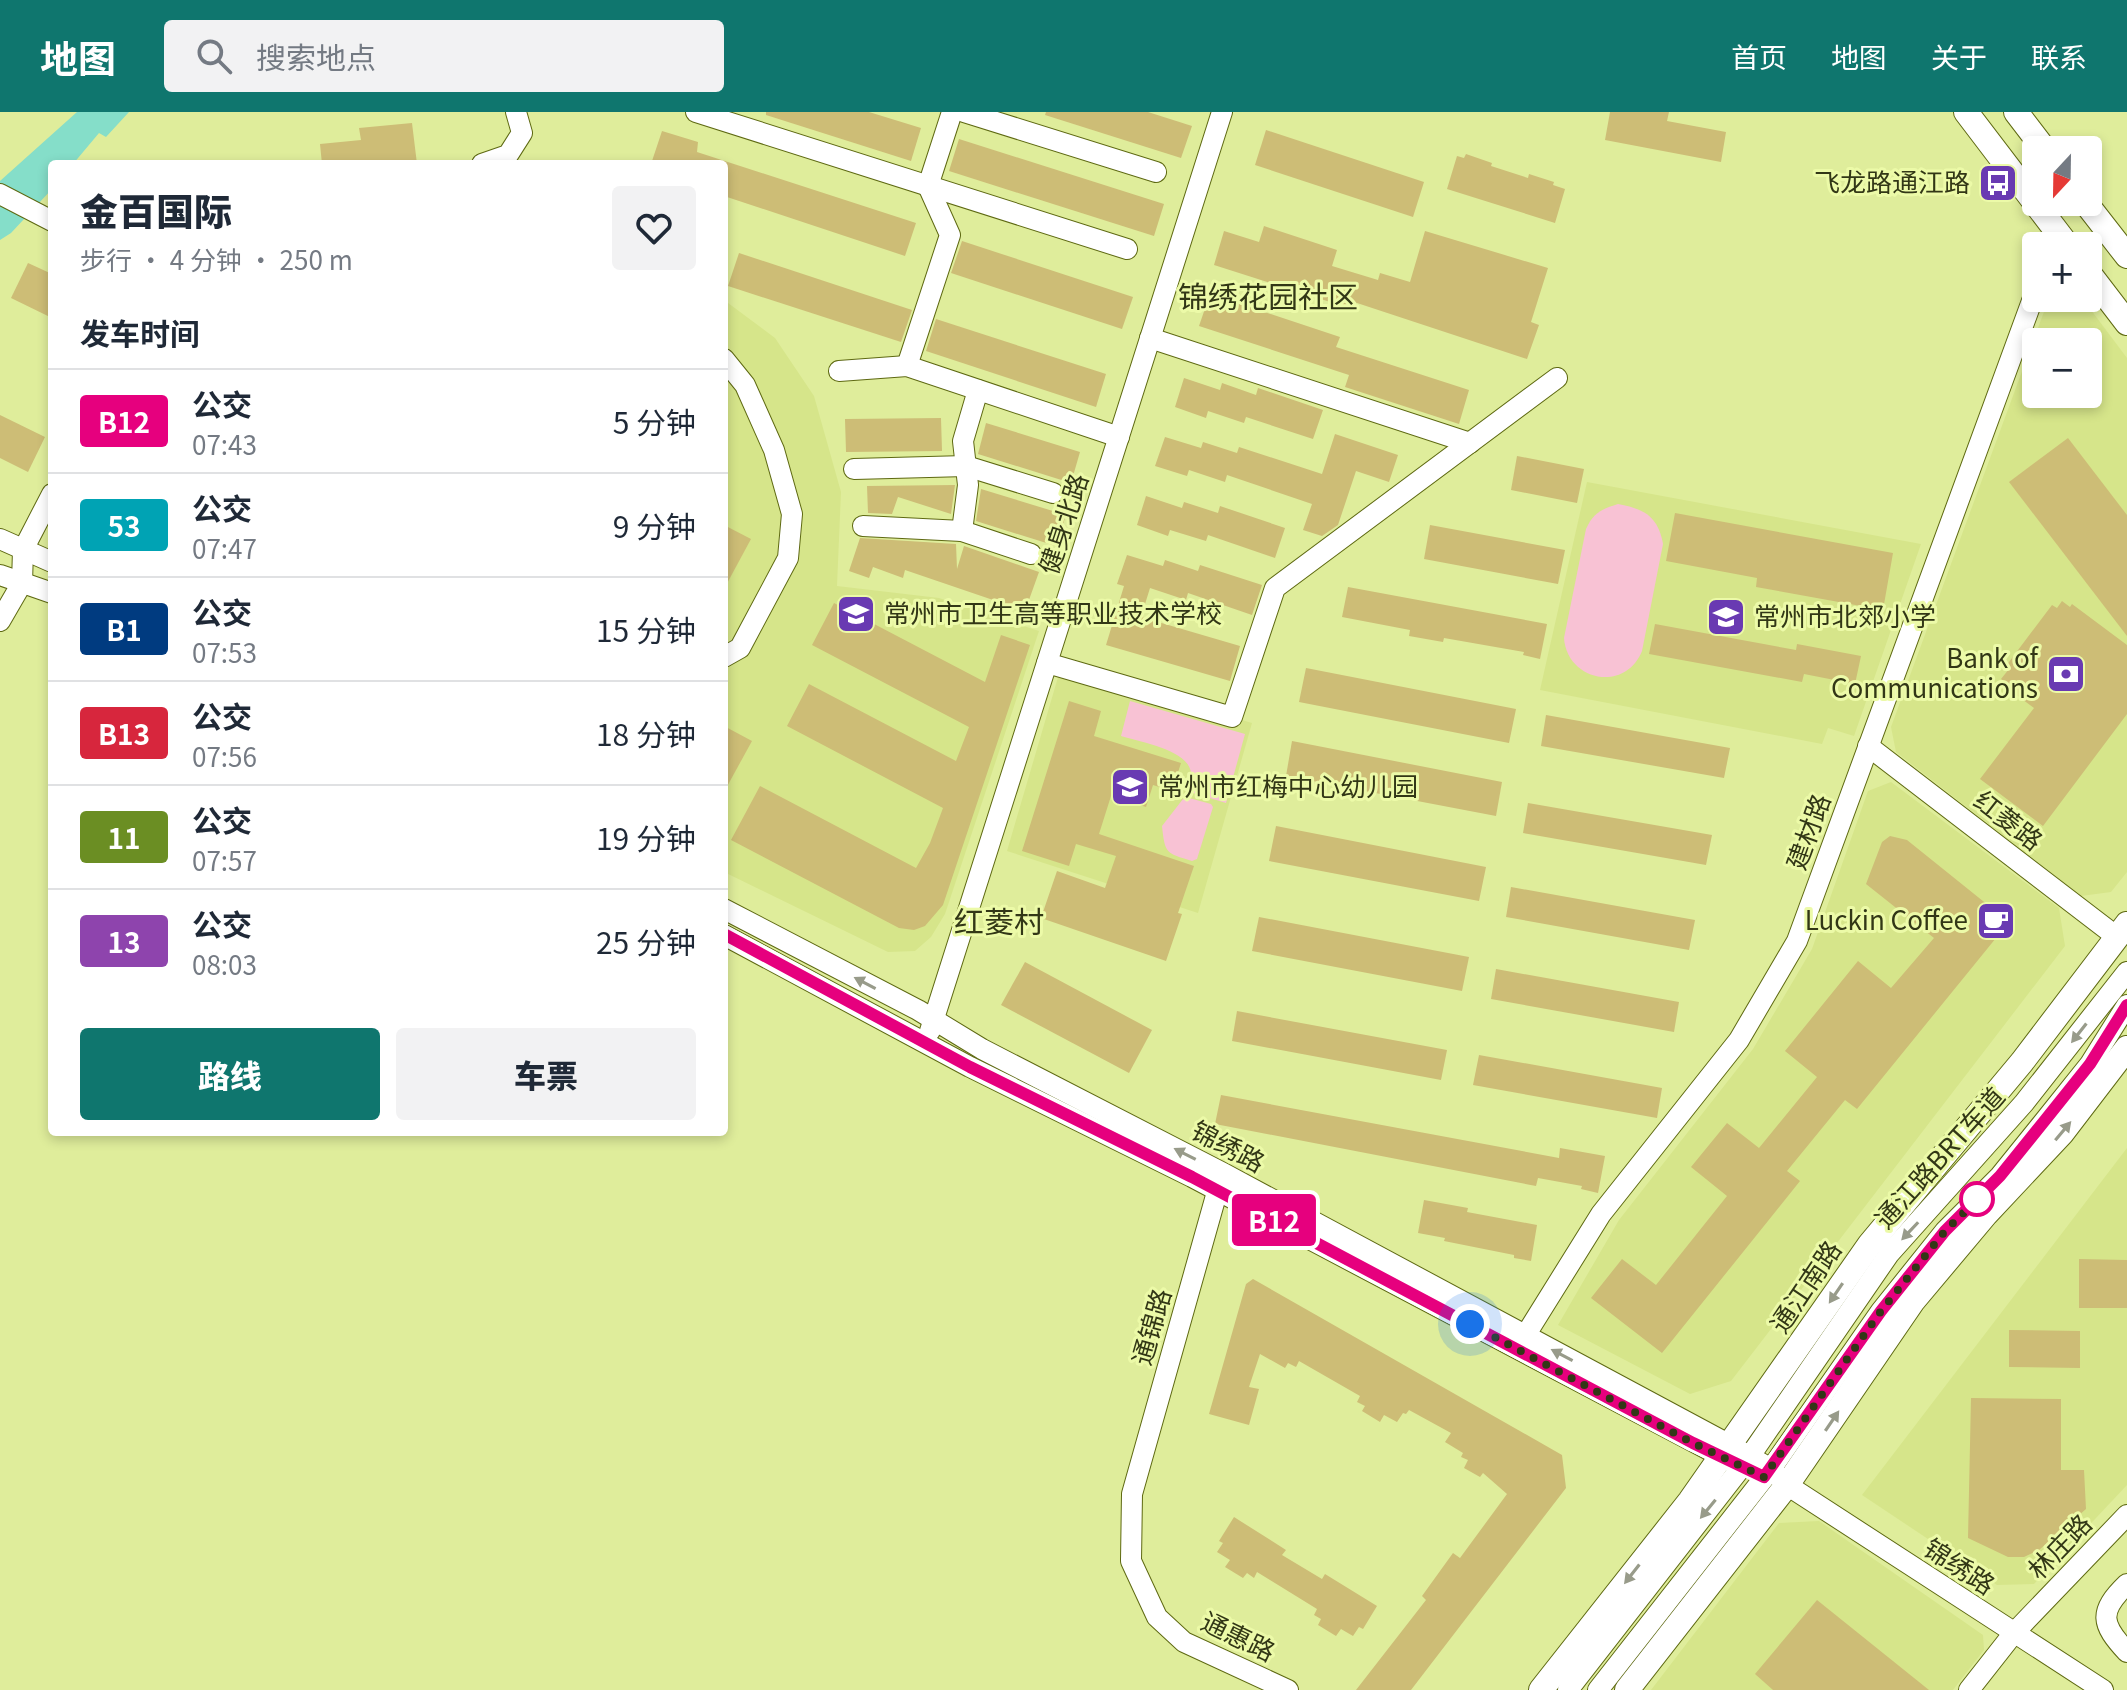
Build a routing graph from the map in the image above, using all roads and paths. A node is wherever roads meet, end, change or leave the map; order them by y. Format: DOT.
graph roads {
  1 [pos="516,112"];
  2 [pos="696,112"];
  3 [pos="952,112"];
  4 [pos="964,112"];
  5 [pos="1221,112"];
  6 [pos="1966,112"];
  7 [pos="2016,112"];
  8 [pos="2034,136"];
  9 [pos="494,160"];
  10 [pos="1156,172"];
  11 [pos="928,186"];
  12 [pos="0,194"];
  13 [pos="2096,216"];
  14 [pos="48,219"];
  15 [pos="2053,232"];
  16 [pos="1127,249"];
  17 [pos="2125,251"];
  18 [pos="2102,290"];
  19 [pos="2028,312"];
  20 [pos="2127,323"];
  21 [pos="1150,338"];
  22 [pos="728,364"];
  23 [pos="907,366"];
  24 [pos="839,371"];
  25 [pos="1557,378"];
  26 [pos="978,390"];
  27 [pos="1119,437"];
  28 [pos="1470,443"];
  29 [pos="966,466"];
  30 [pos="854,469"];
  31 [pos="1053,493"];
  32 [pos="48,502"];
  33 [pos="863,526"];
  34 [pos="962,531"];
  35 [pos="0,539"];
  36 [pos="23,550"];
  37 [pos="1031,554"];
  38 [pos="48,560"];
  39 [pos="0,563"];
  40 [pos="0,575"];
  41 [pos="22,583"];
  42 [pos="48,592"];
  43 [pos="0,621"];
  44 [pos="728,655"];
  45 [pos="1047,663"];
  46 [pos="1868,746"];
  47 [pos="728,911"];
  48 [pos="2122,931"];
  49 [pos="728,937"];
  50 [pos="2127,972"];
  51 [pos="2127,1005"];
  52 [pos="934,1020"];
  53 [pos="927,1042"];
  54 [pos="2127,1048"];
  55 [pos="1220,1182"];
  56 [pos="1525,1336"];
  57 [pos="1736,1456"];
  58 [pos="1774,1477"];
  59 [pos="1132,1494"];
  60 [pos="2127,1515"];
  61 [pos="2127,1584"];
  62 [pos="2013,1634"];
  63 [pos="2127,1652"];
  64 [pos="1288,1690"];
  65 [pos="1541,1690"];
  66 [pos="1568,1690"];
  67 [pos="1598,1690"];
  68 [pos="1627,1690"];
  69 [pos="1969,1690"];
  70 [pos="2103,1690"];
  1 -- 9 [label="street"];
  2 -- 11 [label="street"];
  3 -- 11 [label="street"];
  4 -- 10 [label="street"];
  5 -- 21 [label="street, 健身北路"];
  6 -- 15 [label="main road"];
  7 -- 8 [label="main road"];
  11 -- 16 [label="street"];
  11 -- 23 [label="street"];
  12 -- 14 [label="street"];
  13 -- 17 [label="main road"];
  18 -- 20 [label="main road"];
  19 -- 46 [label="street, 建材路"];
  21 -- 27 [label="street, 健身北路"];
  21 -- 28 [label="street"];
  22 -- 44 [label="street"];
  23 -- 24 [label="street"];
  23 -- 26 [label="street"];
  25 -- 28 [label="street"];
  26 -- 27 [label="street"];
  26 -- 29 [label="street"];
  27 -- 45 [label="street, 健身北路"];
  28 -- 45 [label="street"];
  29 -- 30 [label="street"];
  29 -- 31 [label="street"];
  29 -- 34 [label="street"];
  32 -- 36 [label="street"];
  33 -- 34 [label="street"];
  34 -- 37 [label="street"];
  35 -- 36 [label="street"];
  36 -- 38 [label="street"];
  36 -- 39 [label="street"];
  36 -- 41 [label="street"];
  40 -- 41 [label="street"];
  41 -- 42 [label="street"];
  41 -- 43 [label="street"];
  45 -- 52 [label="street, 健身北路"];
  46 -- 48 [label="street, 红菱路"];
  46 -- 56 [label="street, 建材路"];
  52 -- 47 [label="street, 锦绣路, one-way"];
  48 -- 57 [label="main road, 通江南路, one-way"];
  49 -- 53 [label="street, 锦绣路"];
  50 -- 57 [label="street, 通江路BRT车道, one-way"];
  51 -- 58 [label="street, 通江路BRT车道"];
  52 -- 53 [label="street, 健身北路"];
  55 -- 52 [label="street, 锦绣路, one-way"];
  53 -- 55 [label="street, 锦绣路"];
  58 -- 54 [label="main road, one-way"];
  55 -- 56 [label="street, 锦绣路"];
  55 -- 57 [label="street, 锦绣路"];
  55 -- 59 [label="street, 通锦路"];
  57 -- 56 [label="street, 锦绣路, one-way"];
  57 -- 58 [label="street, 锦绣路"];
  57 -- 65 [label="main road, 通江南路, one-way"];
  57 -- 66 [label="street, 通江路BRT车道, one-way"];
  58 -- 62 [label="street, 锦绣路"];
  58 -- 67 [label="street, 通江路BRT车道"];
  58 -- 68 [label="main road"];
  59 -- 64 [label="street, 通惠路"];
  60 -- 62 [label="street, 林庄路"];
  61 -- 63 [label="street"];
  62 -- 69 [label="street, 林庄路"];
  62 -- 70 [label="street, 锦绣路"];
}
